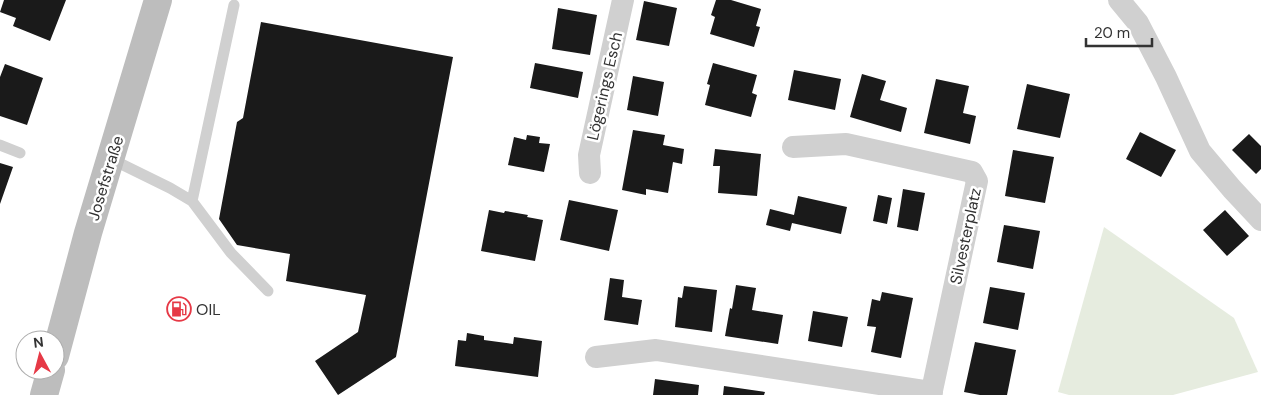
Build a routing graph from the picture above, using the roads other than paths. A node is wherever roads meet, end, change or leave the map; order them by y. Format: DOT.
graph roads {
  1 [pos="158,0"];
  2 [pos="623,0"];
  3 [pos="1119,0"];
  4 [pos="234,5"];
  5 [pos="0,145"];
  6 [pos="793,147"];
  7 [pos="20,153"];
  8 [pos="111,159"];
  9 [pos="590,173"];
  10 [pos="192,201"];
  11 [pos="1261,220"];
  12 [pos="268,290"];
  13 [pos="62,330"];
  14 [pos="596,357"];
  15 [pos="48,380"];
  16 [pos="932,393"];
  17 [pos="44,395"];
  1 -- 8 [label="street, Josefstraße"];
  2 -- 9 [label="street, Lögerings Esch"];
  3 -- 11 [label="street"];
  4 -- 10 [label="lane"];
  5 -- 7 [label="lane"];
  6 -- 16 [label="street, Silvesterplatz"];
  8 -- 10 [label="lane"];
  8 -- 13 [label="street, Josefstraße"];
  10 -- 12 [label="lane"];
  14 -- 16 [label="street, Silvesterplatz"];
  15 -- 17 [label="street"];
}
